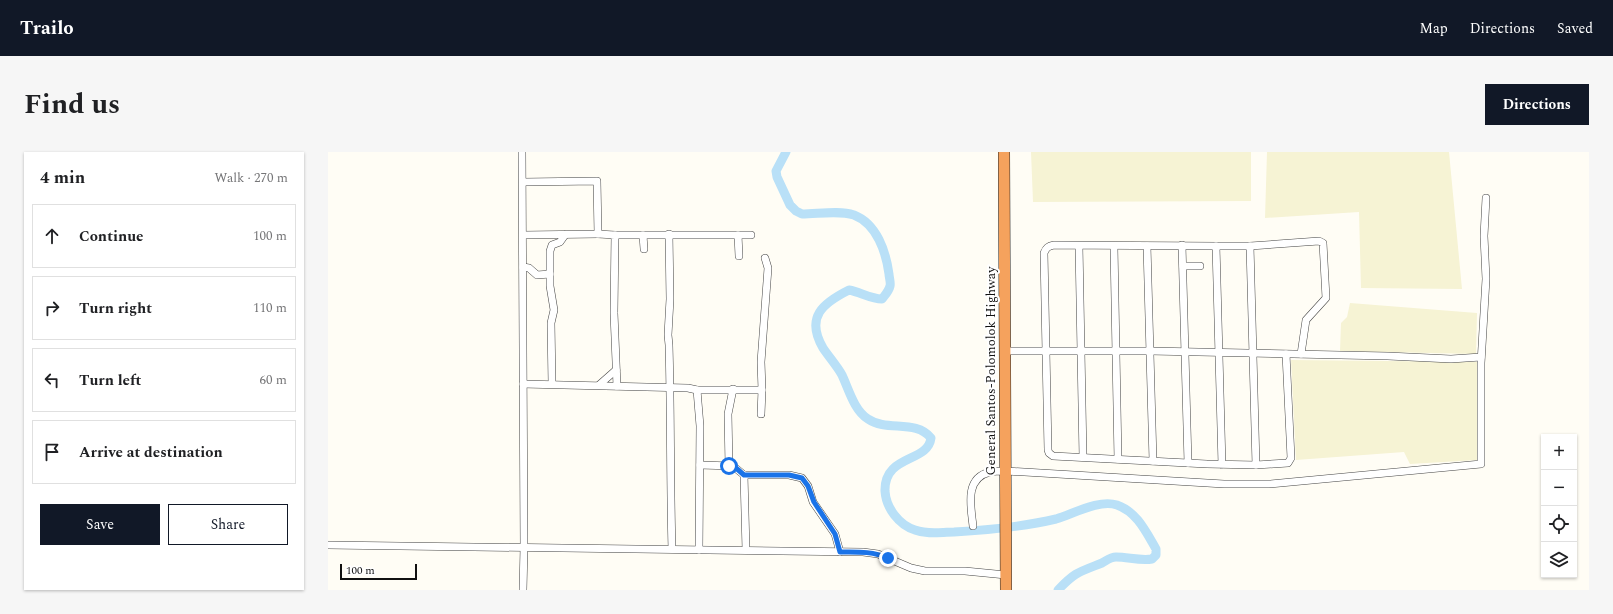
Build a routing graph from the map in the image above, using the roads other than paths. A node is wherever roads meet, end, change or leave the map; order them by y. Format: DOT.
graph roads {
  1 [pos="522,152"];
  2 [pos="1004,152"];
  3 [pos="523,182"];
  4 [pos="1486,198"];
  5 [pos="565,234"];
  6 [pos="598,234"];
  7 [pos="669,234"];
  8 [pos="523,235"];
  9 [pos="615,235"];
  10 [pos="643,235"];
  11 [pos="738,235"];
  12 [pos="752,235"];
  13 [pos="1079,246"];
  14 [pos="1114,246"];
  15 [pos="1147,246"];
  16 [pos="1182,246"];
  17 [pos="1216,246"];
  18 [pos="1250,246"];
  19 [pos="644,249"];
  20 [pos="738,256"];
  21 [pos="765,258"];
  22 [pos="1183,266"];
  23 [pos="1200,266"];
  24 [pos="523,267"];
  25 [pos="550,274"];
  26 [pos="1005,351"];
  27 [pos="1044,351"];
  28 [pos="1081,351"];
  29 [pos="1116,352"];
  30 [pos="1150,353"];
  31 [pos="1185,354"];
  32 [pos="1302,354"];
  33 [pos="1218,355"];
  34 [pos="1253,356"];
  35 [pos="1286,356"];
  36 [pos="1323,356"];
  37 [pos="1481,357"];
  38 [pos="616,370"];
  39 [pos="762,375"];
  40 [pos="523,384"];
  41 [pos="552,384"];
  42 [pos="600,385"];
  43 [pos="617,386"];
  44 [pos="670,388"];
  45 [pos="734,389"];
  46 [pos="753,389"];
  47 [pos="697,390"];
  48 [pos="762,390"];
  49 [pos="761,414"];
  50 [pos="1083,457"];
  51 [pos="1118,459"];
  52 [pos="1153,461"];
  53 [pos="1188,463"];
  54 [pos="700,465"];
  55 [pos="1222,465"];
  56 [pos="1256,465"];
  57 [pos="729,466"];
  58 [pos="1006,471"];
  59 [pos="744,475"];
  60 [pos="973,526"];
  61 [pos="328,545"];
  62 [pos="524,547"];
  63 [pos="672,549"];
  64 [pos="699,550"];
  65 [pos="746,550"];
  66 [pos="840,552"];
  67 [pos="1006,575"];
  68 [pos="523,590"];
  69 [pos="1006,590"];
  1 -- 3 [label="street"];
  2 -- 26 [label="highway, General Santos-Polomolok Highway"];
  3 -- 6 [label="street"];
  3 -- 8 [label="street"];
  4 -- 37 [label="street"];
  5 -- 6 [label="street"];
  5 -- 8 [label="street"];
  5 -- 25 [label="street"];
  6 -- 9 [label="street"];
  7 -- 10 [label="street"];
  7 -- 11 [label="street"];
  7 -- 44 [label="street"];
  8 -- 24 [label="street"];
  9 -- 10 [label="street"];
  9 -- 38 [label="street"];
  10 -- 19 [label="street"];
  11 -- 12 [label="street"];
  11 -- 20 [label="street"];
  13 -- 14 [label="street"];
  13 -- 27 [label="street"];
  13 -- 28 [label="street"];
  14 -- 15 [label="street"];
  14 -- 29 [label="street"];
  15 -- 16 [label="street"];
  15 -- 30 [label="street"];
  16 -- 17 [label="street"];
  16 -- 22 [label="street"];
  17 -- 18 [label="street"];
  17 -- 33 [label="street"];
  18 -- 32 [label="street"];
  18 -- 34 [label="street"];
  21 -- 39 [label="street"];
  22 -- 23 [label="street"];
  22 -- 31 [label="street"];
  24 -- 25 [label="street"];
  24 -- 40 [label="street"];
  25 -- 41 [label="street"];
  26 -- 27 [label="street"];
  26 -- 58 [label="highway, General Santos-Polomolok Highway"];
  27 -- 28 [label="street"];
  27 -- 50 [label="street"];
  28 -- 29 [label="street"];
  28 -- 50 [label="street"];
  29 -- 30 [label="street"];
  29 -- 51 [label="street"];
  30 -- 31 [label="street"];
  30 -- 52 [label="street"];
  31 -- 33 [label="street"];
  31 -- 53 [label="street"];
  32 -- 35 [label="street"];
  32 -- 36 [label="street"];
  33 -- 34 [label="street"];
  33 -- 55 [label="street"];
  34 -- 35 [label="street"];
  34 -- 56 [label="street"];
  35 -- 36 [label="street"];
  35 -- 56 [label="street"];
  36 -- 37 [label="street"];
  37 -- 58 [label="street"];
  38 -- 42 [label="street"];
  38 -- 43 [label="street"];
  39 -- 46 [label="street"];
  39 -- 48 [label="street"];
  40 -- 41 [label="street"];
  40 -- 62 [label="street"];
  41 -- 42 [label="street"];
  42 -- 43 [label="street"];
  43 -- 44 [label="street"];
  44 -- 47 [label="street"];
  44 -- 63 [label="street"];
  45 -- 46 [label="street"];
  45 -- 47 [label="street"];
  45 -- 57 [label="street"];
  46 -- 48 [label="street"];
  47 -- 54 [label="street"];
  48 -- 49 [label="street"];
  50 -- 51 [label="street"];
  51 -- 52 [label="street"];
  52 -- 53 [label="street"];
  53 -- 55 [label="street"];
  54 -- 57 [label="street"];
  54 -- 64 [label="street"];
  55 -- 56 [label="street"];
  57 -- 59 [label="street"];
  58 -- 60 [label="street"];
  58 -- 67 [label="highway, General Santos-Polomolok Highway"];
  59 -- 65 [label="street"];
  59 -- 66 [label="street"];
  61 -- 62 [label="street"];
  62 -- 63 [label="street"];
  62 -- 68 [label="street"];
  63 -- 64 [label="street"];
  64 -- 65 [label="street"];
  65 -- 66 [label="street"];
  66 -- 67 [label="street"];
  67 -- 69 [label="highway, General Santos-Polomolok Highway"];
}
